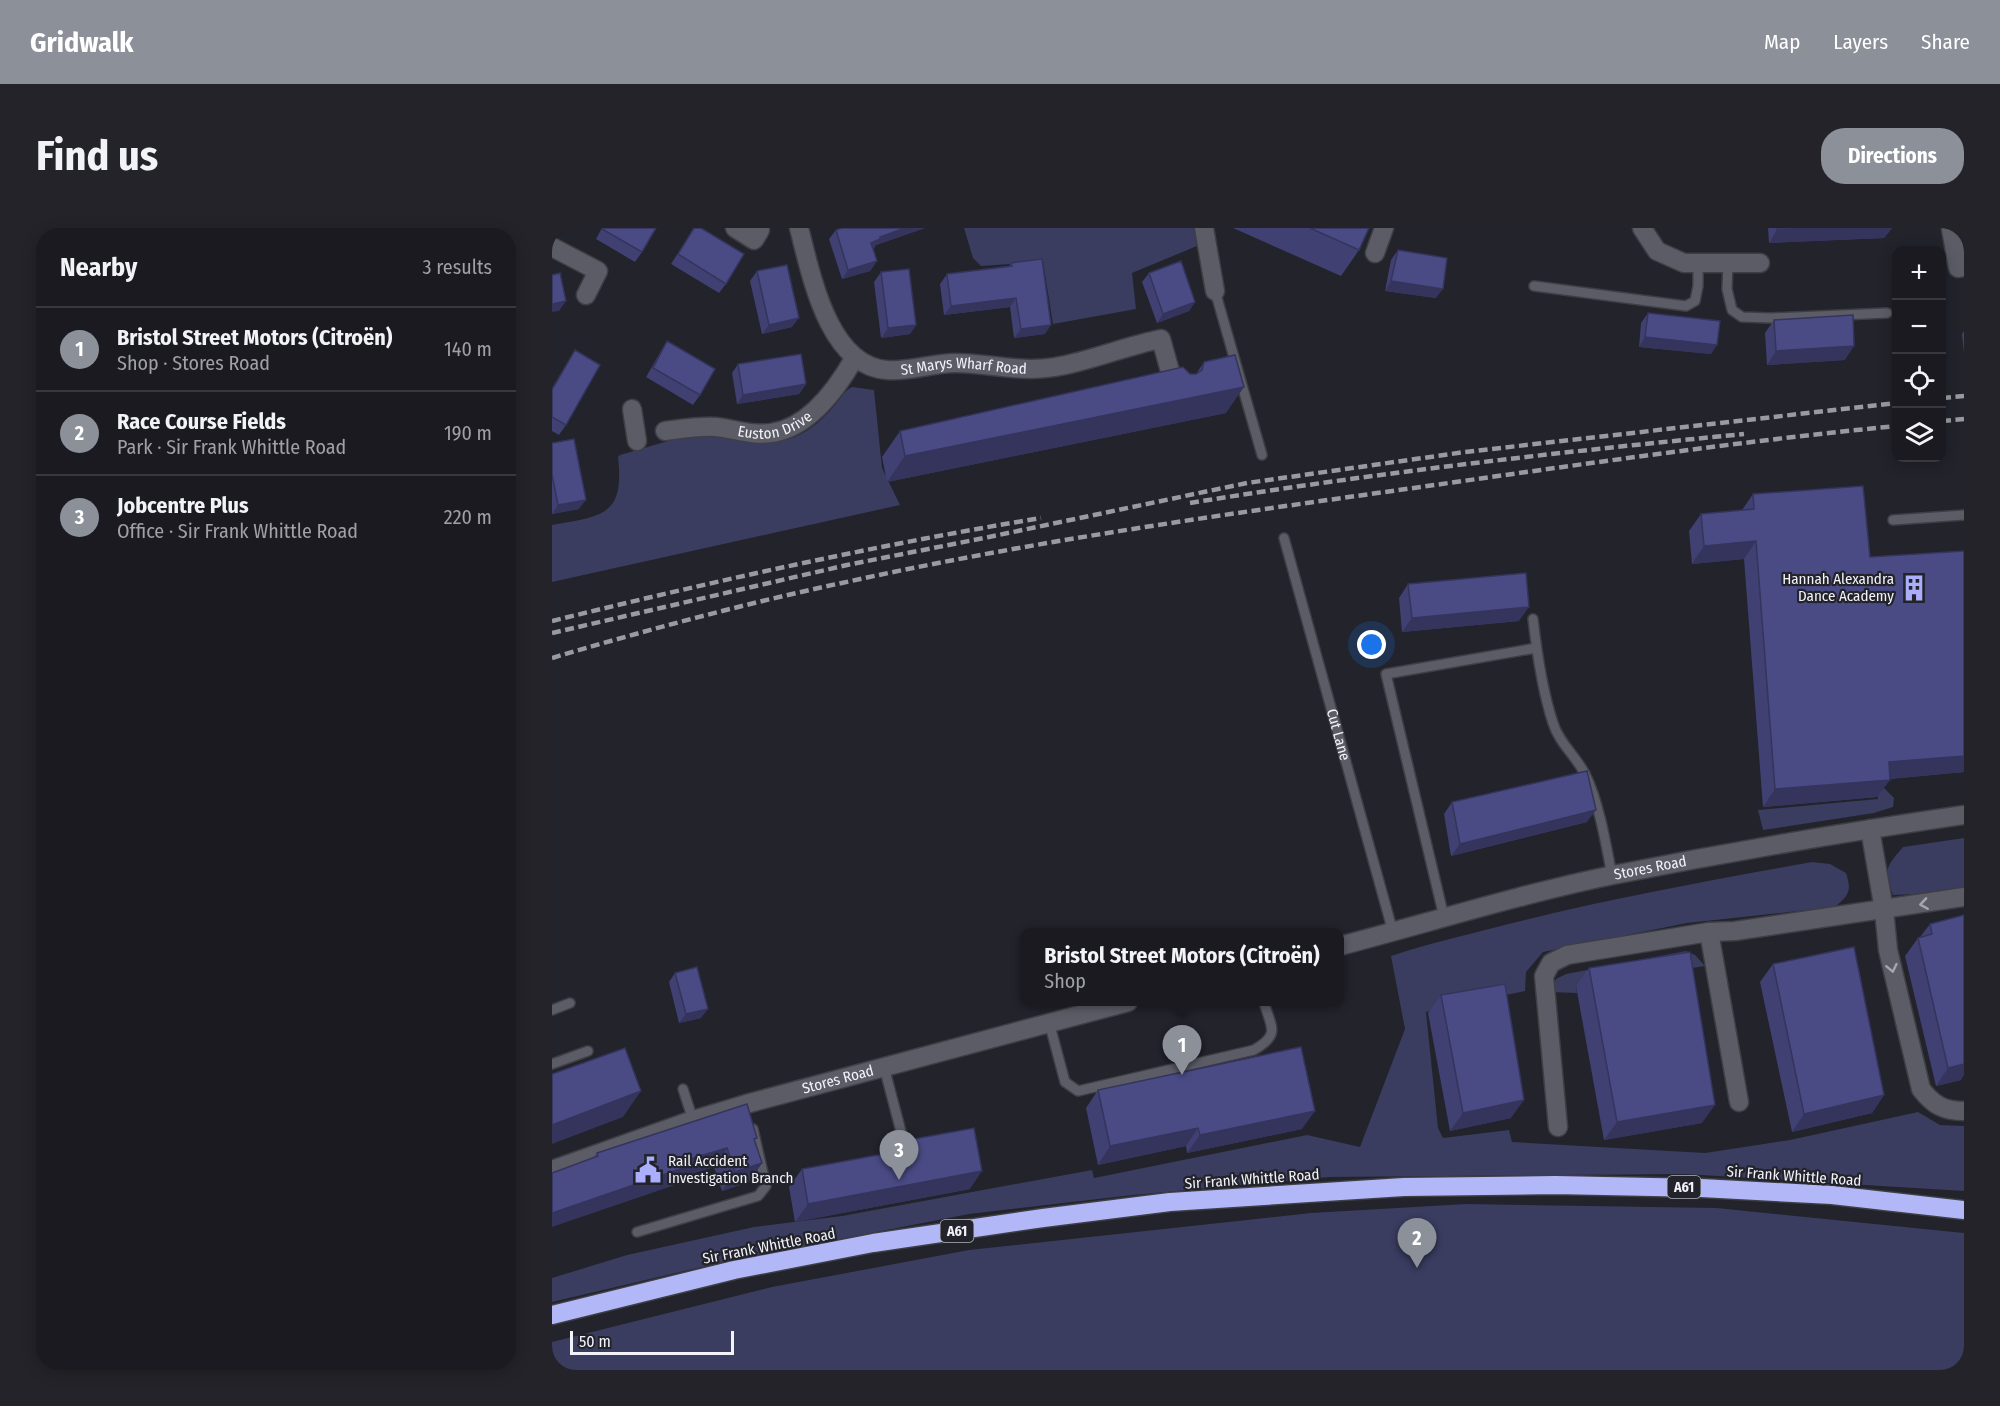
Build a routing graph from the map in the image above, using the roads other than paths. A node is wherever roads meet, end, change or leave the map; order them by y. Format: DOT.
graph roads {
  1 [pos="737,228"];
  2 [pos="799,228"];
  3 [pos="1204,228"];
  4 [pos="1384,228"];
  5 [pos="1642,228"];
  6 [pos="1951,229"];
  7 [pos="760,230"];
  8 [pos="552,247"];
  9 [pos="1375,252"];
  10 [pos="1698,263"];
  11 [pos="1760,263"];
  12 [pos="1728,264"];
  13 [pos="1962,268"];
  14 [pos="1533,286"];
  15 [pos="1215,291"];
  16 [pos="586,295"];
  17 [pos="1887,313"];
  18 [pos="855,357"];
  19 [pos="1175,389"];
  20 [pos="632,409"];
  21 [pos="665,430"];
  22 [pos="637,441"];
  23 [pos="1262,455"];
  24 [pos="1964,515"];
  25 [pos="1893,520"];
  26 [pos="1284,538"];
  27 [pos="1533,619"];
  28 [pos="1536,648"];
  29 [pos="1964,815"];
  30 [pos="1870,829"];
  31 [pos="1612,876"];
  32 [pos="1964,897"];
  33 [pos="1884,910"];
  34 [pos="1444,917"];
  35 [pos="1393,932"];
  36 [pos="1709,932"];
  37 [pos="1344,945"];
  38 [pos="570,1003"];
  39 [pos="1112,1006"];
  40 [pos="1265,1006"];
  41 [pos="552,1010"];
  42 [pos="1049,1022"];
  43 [pos="588,1051"];
  44 [pos="552,1064"];
  45 [pos="884,1067"];
  46 [pos="683,1089"];
  47 [pos="1739,1102"];
  48 [pos="1964,1112"];
  49 [pos="749,1114"];
  50 [pos="693,1120"];
  51 [pos="1558,1127"];
  52 [pos="904,1143"];
  53 [pos="552,1170"];
  54 [pos="1964,1210"];
  55 [pos="637,1232"];
  56 [pos="552,1315"];
  1 -- 7 [label="street"];
  2 -- 18 [label="street, St Marys Wharf Road"];
  3 -- 15 [label="street"];
  4 -- 9 [label="street"];
  5 -- 10 [label="street"];
  6 -- 13 [label="street"];
  8 -- 16 [label="street"];
  10 -- 12 [label="street"];
  10 -- 14 [label="lane"];
  11 -- 12 [label="street"];
  12 -- 17 [label="lane"];
  15 -- 23 [label="lane"];
  18 -- 19 [label="street, St Marys Wharf Road"];
  18 -- 21 [label="street, Euston Drive"];
  20 -- 22 [label="street"];
  24 -- 25 [label="lane"];
  26 -- 35 [label="lane, Cut Lane"];
  27 -- 28 [label="lane"];
  28 -- 31 [label="lane"];
  28 -- 34 [label="lane"];
  29 -- 30 [label="street, Stores Road"];
  30 -- 31 [label="street, Stores Road"];
  30 -- 33 [label="street"];
  31 -- 34 [label="street, Stores Road"];
  32 -- 33 [label="street, one-way"];
  33 -- 36 [label="street"];
  33 -- 48 [label="street, one-way"];
  34 -- 35 [label="street, Stores Road"];
  35 -- 37 [label="street, Stores Road"];
  36 -- 47 [label="street"];
  36 -- 51 [label="street"];
  38 -- 41 [label="lane"];
  39 -- 42 [label="street, Stores Road"];
  40 -- 42 [label="lane"];
  42 -- 45 [label="street, Stores Road"];
  43 -- 44 [label="lane"];
  45 -- 49 [label="street, Stores Road"];
  45 -- 52 [label="lane"];
  46 -- 50 [label="lane"];
  49 -- 50 [label="street, Stores Road"];
  49 -- 55 [label="lane"];
  50 -- 53 [label="street, Stores Road"];
  54 -- 56 [label="highway, Sir Frank Whittle Road / A61"];
}
